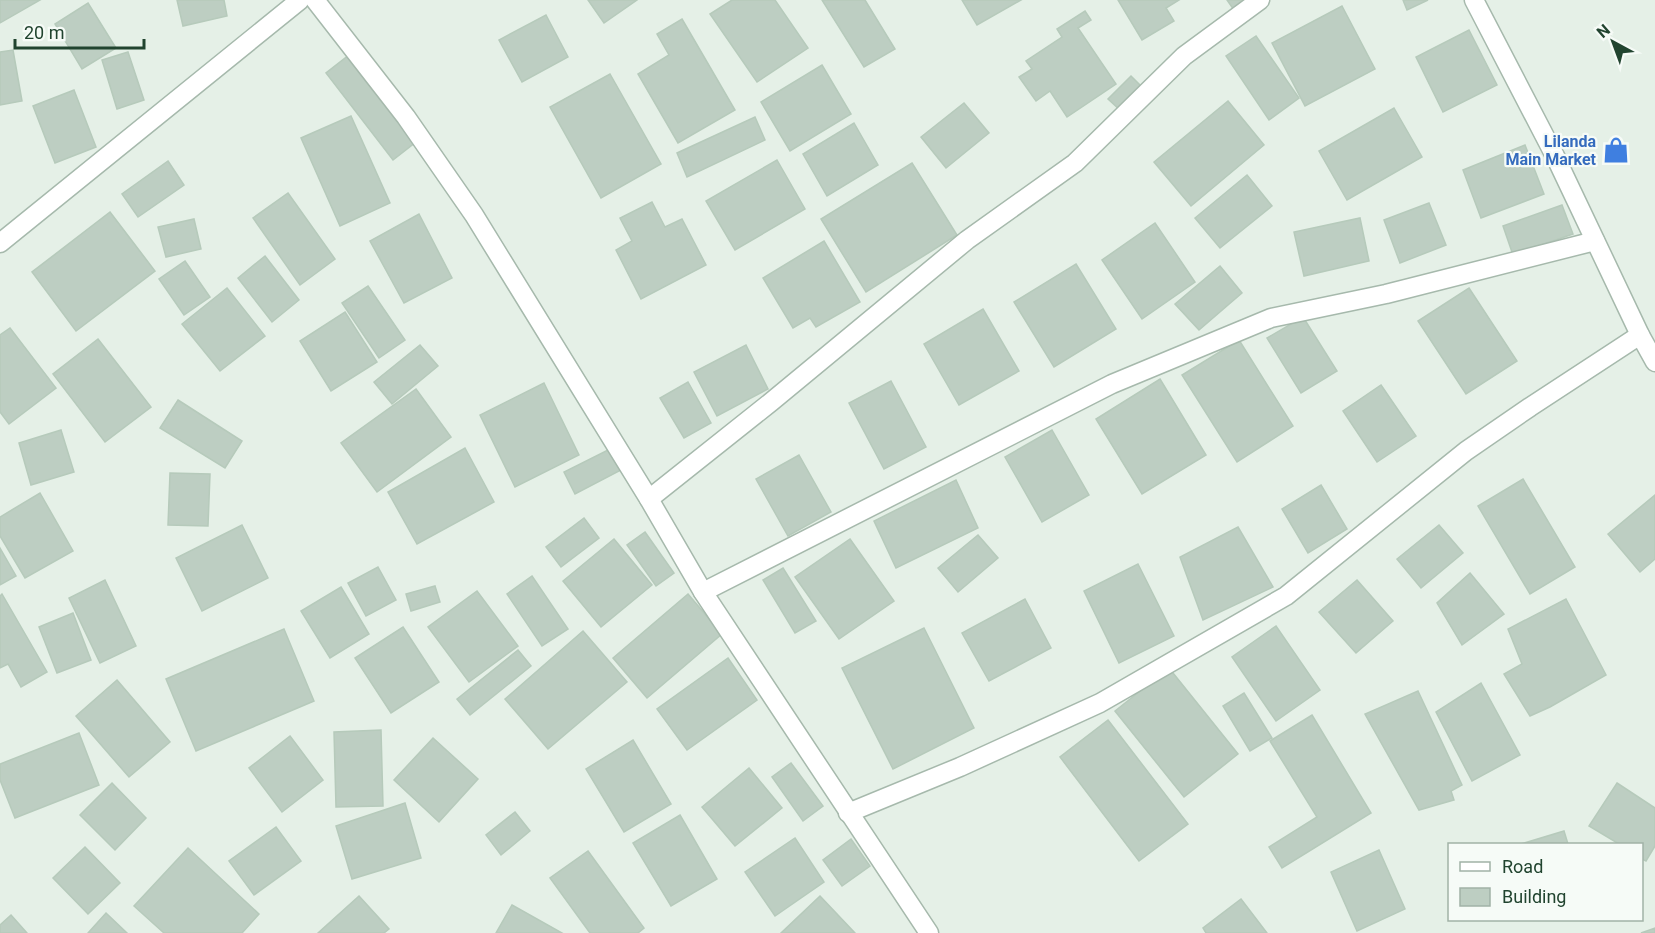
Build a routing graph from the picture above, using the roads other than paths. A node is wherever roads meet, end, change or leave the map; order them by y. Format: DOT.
graph roads {
  1 [pos="300,0"];
  2 [pos="315,0"];
  3 [pos="1260,0"];
  4 [pos="1474,0"];
  5 [pos="1595,241"];
  6 [pos="0,243"];
  7 [pos="1640,335"];
  8 [pos="1655,362"];
  9 [pos="649,499"];
  10 [pos="704,592"];
  11 [pos="848,813"];
  12 [pos="929,933"];
  1 -- 6 [label="street"];
  2 -- 9 [label="street"];
  3 -- 9 [label="street"];
  4 -- 5 [label="street"];
  5 -- 7 [label="street"];
  5 -- 10 [label="street"];
  7 -- 8 [label="street"];
  7 -- 11 [label="street"];
  9 -- 10 [label="street"];
  10 -- 11 [label="street"];
  11 -- 12 [label="street"];
}
